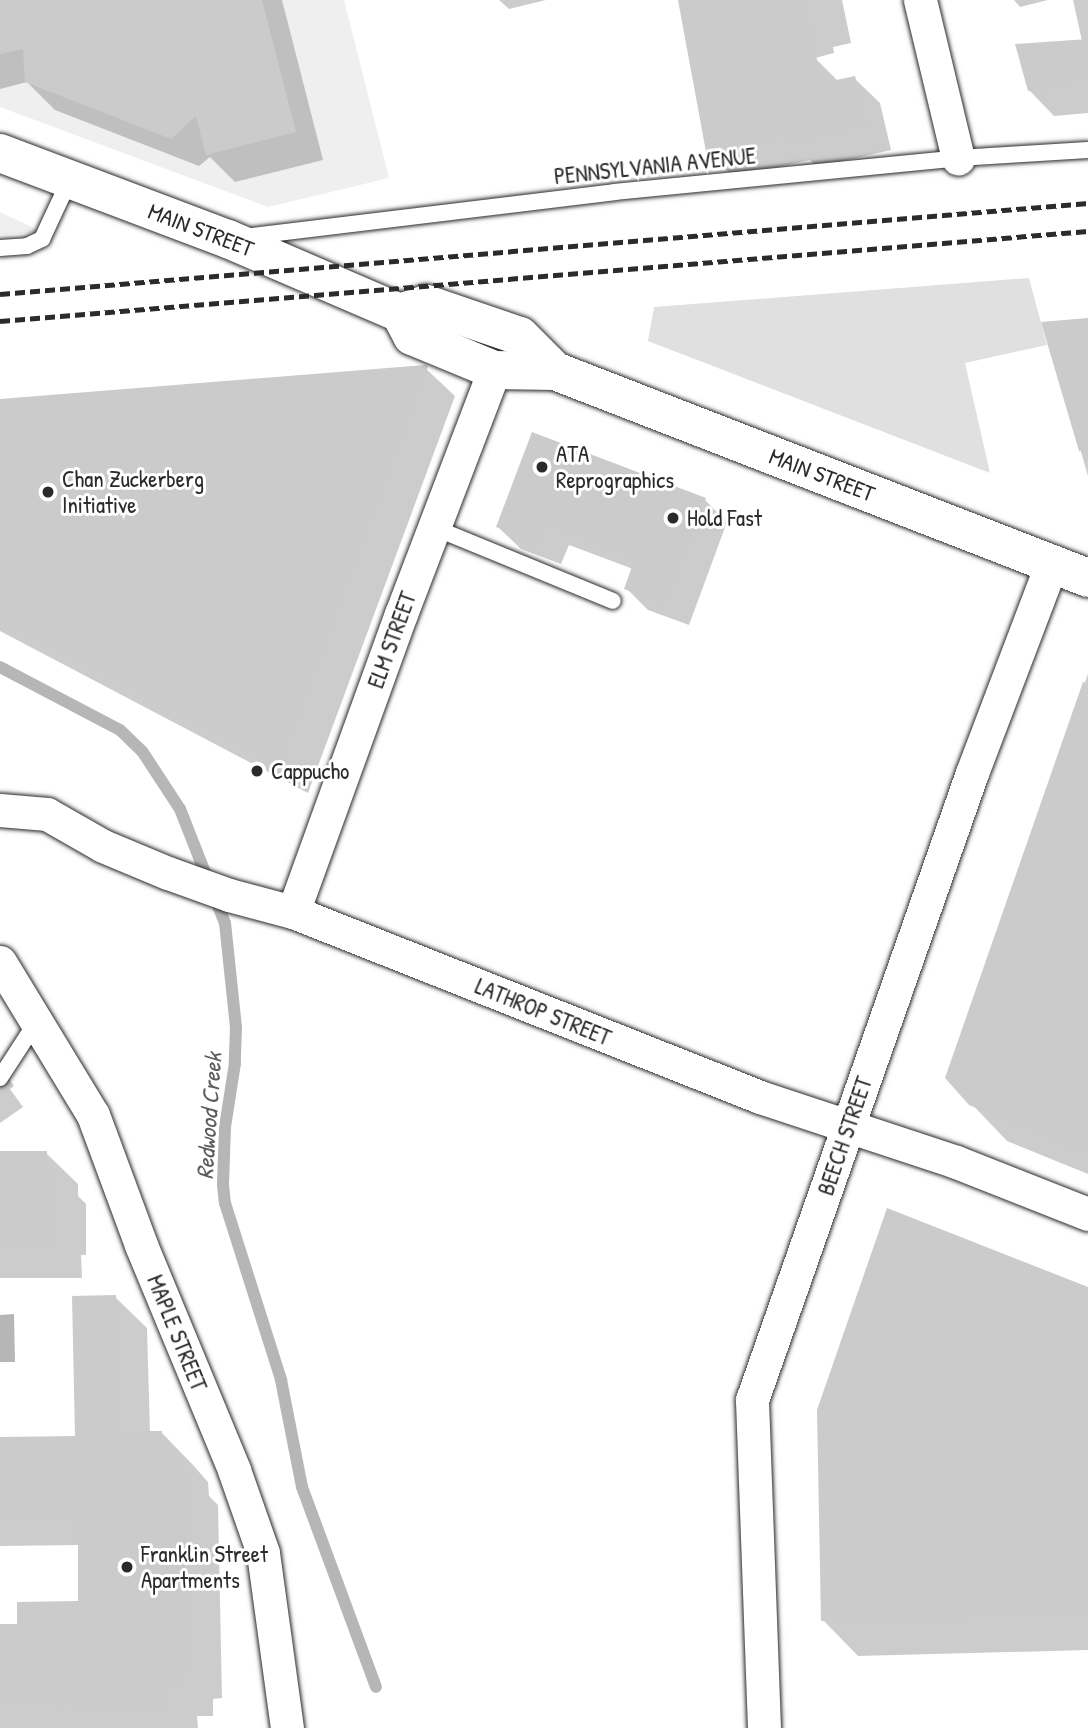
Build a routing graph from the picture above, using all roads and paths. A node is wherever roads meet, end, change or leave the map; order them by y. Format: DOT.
graph roads {
  1 [pos="920,0"];
  2 [pos="1088,150"];
  3 [pos="0,153"];
  4 [pos="958,158"];
  5 [pos="70,179"];
  6 [pos="228,239"];
  7 [pos="0,248"];
  8 [pos="400,313"];
  9 [pos="494,370"];
  10 [pos="555,371"];
  11 [pos="435,528"];
  12 [pos="1051,565"];
  13 [pos="1088,578"];
  14 [pos="613,601"];
  15 [pos="0,810"];
  16 [pos="293,912"];
  17 [pos="0,962"];
  18 [pos="37,1021"];
  19 [pos="0,1079"];
  20 [pos="848,1129"];
  21 [pos="1088,1214"];
  22 [pos="287,1728"];
  23 [pos="764,1728"];
  1 -- 4 [label="street"];
  2 -- 4 [label="lane, PENNSYLVANIA AVENUE"];
  3 -- 5 [label="street, MAIN STREET"];
  4 -- 6 [label="lane, PENNSYLVANIA AVENUE"];
  5 -- 6 [label="street, MAIN STREET"];
  5 -- 7 [label="lane"];
  6 -- 8 [label="street, MAIN STREET"];
  8 -- 9 [label="street, MAIN STREET"];
  8 -- 10 [label="street, MAIN STREET"];
  9 -- 10 [label="street, MAIN STREET"];
  9 -- 11 [label="street, ELM STREET"];
  10 -- 12 [label="street, MAIN STREET"];
  11 -- 14 [label="lane"];
  11 -- 16 [label="street, ELM STREET"];
  12 -- 13 [label="street, MAIN STREET"];
  12 -- 20 [label="street, BEECH STREET"];
  15 -- 16 [label="street, LATHROP STREET"];
  16 -- 20 [label="street, LATHROP STREET"];
  17 -- 18 [label="street, MAPLE STREET"];
  18 -- 19 [label="lane"];
  18 -- 22 [label="street, MAPLE STREET"];
  20 -- 21 [label="street, LATHROP STREET"];
  20 -- 23 [label="street, BEECH STREET"];
}
